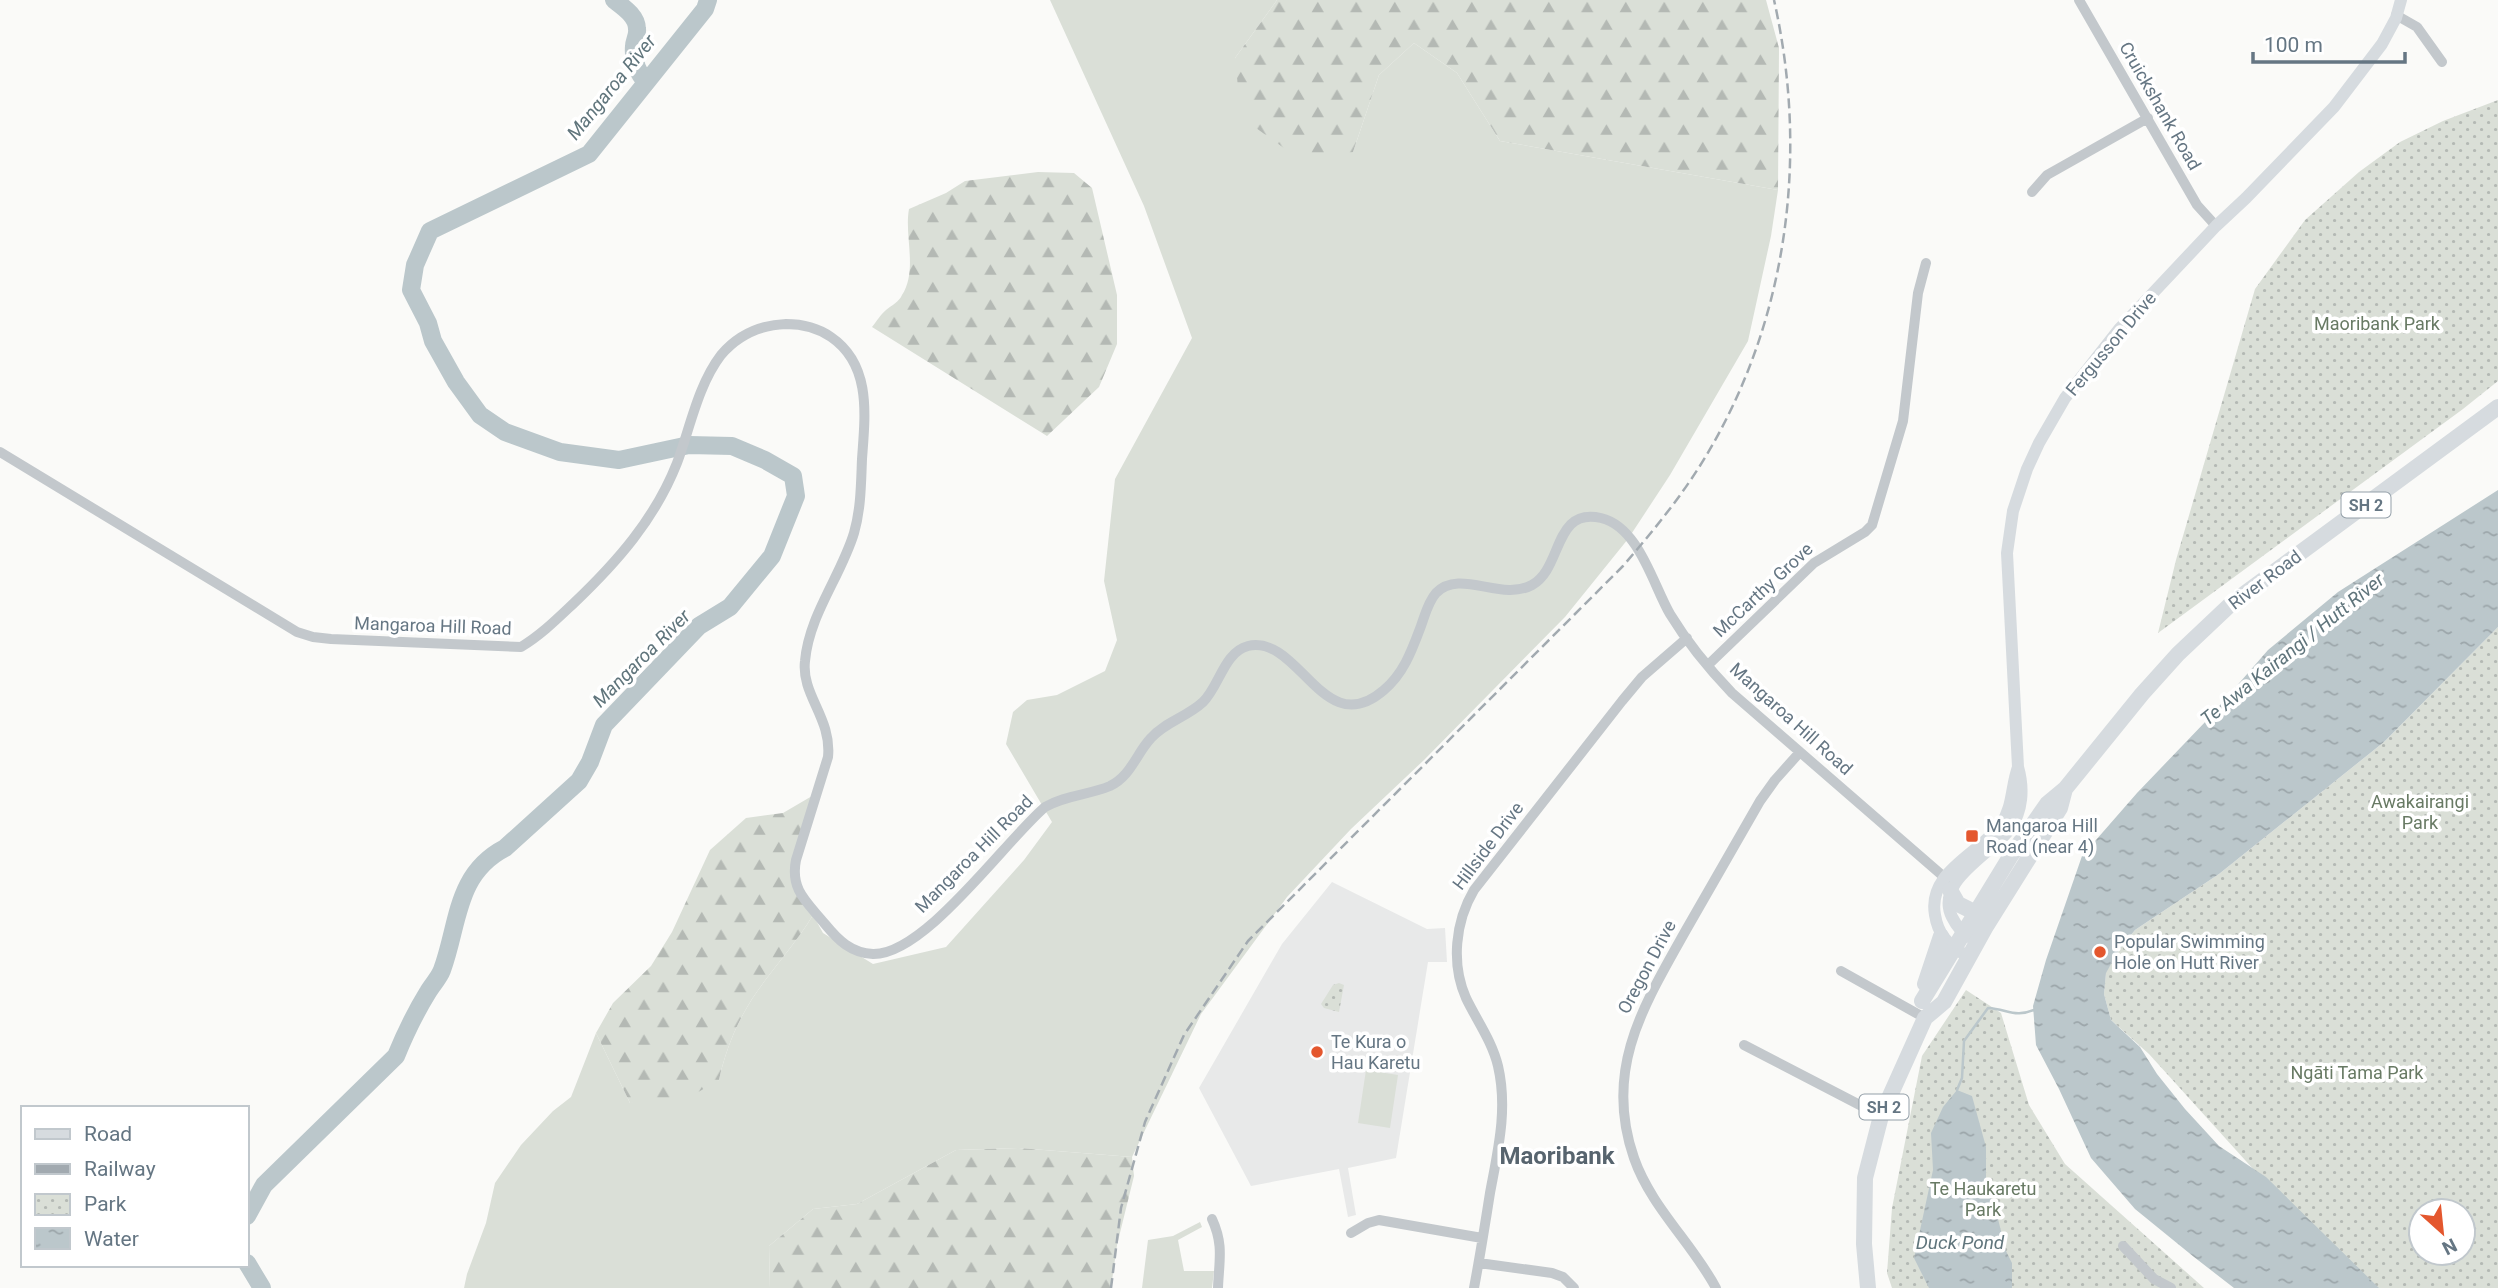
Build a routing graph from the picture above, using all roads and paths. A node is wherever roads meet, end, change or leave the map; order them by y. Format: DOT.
graph roads {
  1 [pos="2079,0"];
  2 [pos="2401,0"];
  3 [pos="2396,15"];
  4 [pos="2442,62"];
  5 [pos="2148,118"];
  6 [pos="2032,192"];
  7 [pos="2216,226"];
  8 [pos="1926,263"];
  9 [pos="2498,407"];
  10 [pos="0,452"];
  11 [pos="1687,638"];
  12 [pos="1708,665"];
  13 [pos="1800,752"];
  14 [pos="2065,789"];
  15 [pos="1949,884"];
  16 [pos="1976,913"];
  17 [pos="1941,936"];
  18 [pos="1971,938"];
  19 [pos="1955,948"];
  20 [pos="1969,958"];
  21 [pos="1841,971"];
  22 [pos="1924,1010"];
  23 [pos="1744,1045"];
  24 [pos="1881,1116"];
  25 [pos="1212,1219"];
  26 [pos="1351,1233"];
  27 [pos="1482,1238"];
  28 [pos="2123,1246"];
  29 [pos="1479,1263"];
  30 [pos="1217,1288"];
  31 [pos="1474,1288"];
  32 [pos="1574,1288"];
  33 [pos="1716,1288"];
  34 [pos="1868,1288"];
  35 [pos="2171,1288"];
  1 -- 5 [label="street, Cruickshank Road"];
  2 -- 3 [label="main road, Fergusson Drive"];
  3 -- 4 [label="street"];
  3 -- 7 [label="main road, Fergusson Drive"];
  5 -- 6 [label="street"];
  5 -- 7 [label="street, Cruickshank Road"];
  7 -- 15 [label="main road, Fergusson Drive"];
  8 -- 12 [label="street, McCarthy Grove"];
  9 -- 14 [label="highway, River Road / SH 2"];
  10 -- 11 [label="street, Mangaroa Hill Road"];
  11 -- 12 [label="street, Mangaroa Hill Road"];
  11 -- 27 [label="street, Hillside Drive"];
  12 -- 13 [label="street, Mangaroa Hill Road"];
  13 -- 15 [label="street, Mangaroa Hill Road"];
  13 -- 33 [label="street, Oregon Drive"];
  14 -- 16 [label="highway, River Road / SH 2"];
  14 -- 18 [label="highway, River Road / SH 2"];
  15 -- 16 [label="highway"];
  15 -- 17 [label="main road"];
  15 -- 18 [label="main road"];
  16 -- 18 [label="highway, River Road / SH 2"];
  17 -- 19 [label="main road"];
  17 -- 22 [label="highway"];
  18 -- 19 [label="highway, River Road / SH 2"];
  18 -- 20 [label="highway, SH 2"];
  19 -- 20 [label="main road"];
  19 -- 22 [label="highway, SH 2"];
  20 -- 22 [label="highway, SH 2"];
  21 -- 22 [label="street"];
  22 -- 24 [label="highway, SH 2"];
  23 -- 24 [label="street"];
  24 -- 34 [label="highway, SH 2"];
  25 -- 30 [label="street"];
  26 -- 27 [label="street"];
  27 -- 29 [label="street, Hillside Drive"];
  28 -- 35 [label="street"];
  29 -- 31 [label="street, Hillside Drive"];
  29 -- 32 [label="street"];
}
